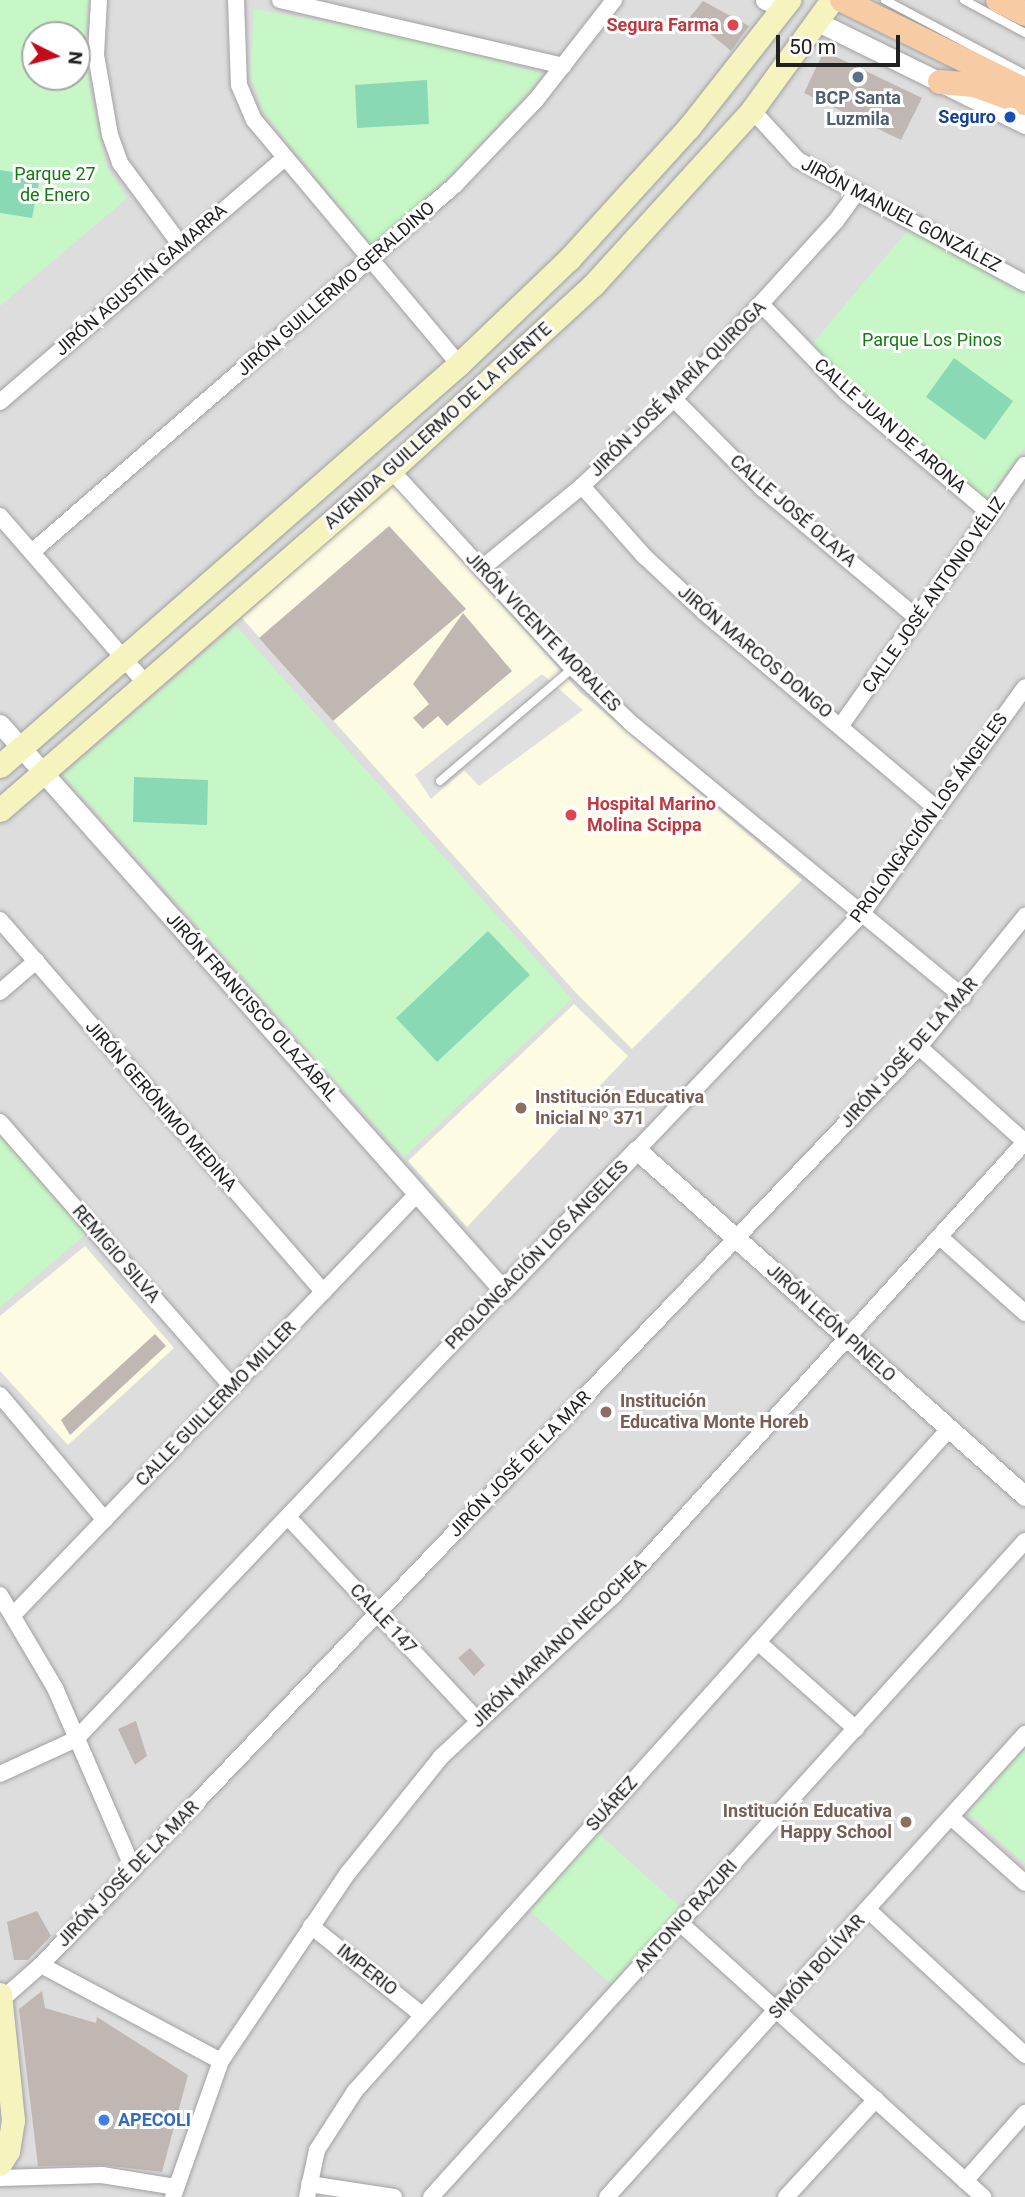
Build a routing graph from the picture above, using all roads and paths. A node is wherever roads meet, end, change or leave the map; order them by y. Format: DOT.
graph roads {
  1 [pos="99,0"];
  2 [pos="236,0"];
  3 [pos="280,0"];
  4 [pos="614,0"];
  5 [pos="832,0"];
  6 [pos="842,0"];
  7 [pos="885,0"];
  8 [pos="964,0"];
  9 [pos="998,0"];
  10 [pos="779,2"];
  11 [pos="1025,14"];
  12 [pos="816,22"];
  13 [pos="1025,33"];
  14 [pos="563,66"];
  15 [pos="1025,74"];
  16 [pos="940,82"];
  17 [pos="1025,90"];
  18 [pos="1025,104"];
  19 [pos="752,110"];
  20 [pos="1025,124"];
  21 [pos="689,127"];
  22 [pos="716,150"];
  23 [pos="284,159"];
  24 [pos="657,164"];
  25 [pos="683,186"];
  26 [pos="857,192"];
  27 [pos="180,244"];
  28 [pos="370,261"];
  29 [pos="1025,283"];
  30 [pos="762,305"];
  31 [pos="459,364"];
  32 [pos="674,399"];
  33 [pos="0,402"];
  34 [pos="1025,465"];
  35 [pos="391,470"];
  36 [pos="582,486"];
  37 [pos="991,514"];
  38 [pos="0,516"];
  39 [pos="32,552"];
  40 [pos="481,569"];
  41 [pos="917,618"];
  42 [pos="123,658"];
  43 [pos="573,668"];
  44 [pos="146,684"];
  45 [pos="1025,687"];
  46 [pos="0,724"];
  47 [pos="842,724"];
  48 [pos="21,748"];
  49 [pos="0,766"];
  50 [pos="44,773"];
  51 [pos="440,781"];
  52 [pos="937,809"];
  53 [pos="0,810"];
  54 [pos="860,916"];
  55 [pos="1025,916"];
  56 [pos="0,920"];
  57 [pos="1020,934"];
  58 [pos="36,961"];
  59 [pos="0,992"];
  60 [pos="963,997"];
  61 [pos="919,1047"];
  62 [pos="0,1122"];
  63 [pos="1025,1142"];
  64 [pos="637,1150"];
  65 [pos="417,1194"];
  66 [pos="940,1237"];
  67 [pos="736,1238"];
  68 [pos="503,1290"];
  69 [pos="323,1292"];
  70 [pos="1025,1314"];
  71 [pos="849,1339"];
  72 [pos="232,1387"];
  73 [pos="0,1395"];
  74 [pos="949,1429"];
  75 [pos="1025,1496"];
  76 [pos="288,1517"];
  77 [pos="105,1520"];
  78 [pos="1025,1541"];
  79 [pos="0,1595"];
  80 [pos="378,1613"];
  81 [pos="14,1614"];
  82 [pos="758,1642"];
  83 [pos="479,1722"];
  84 [pos="856,1728"];
  85 [pos="1025,1734"];
  86 [pos="76,1739"];
  87 [pos="0,1774"];
  88 [pos="951,1817"];
  89 [pos="134,1868"];
  90 [pos="1025,1883"];
  91 [pos="868,1910"];
  92 [pos="680,1923"];
  93 [pos="311,1926"];
  94 [pos="41,1965"];
  95 [pos="0,1994"];
  96 [pos="0,2001"];
  97 [pos="779,2010"];
  98 [pos="422,2014"];
  99 [pos="1025,2055"];
  100 [pos="221,2061"];
  101 [pos="876,2099"];
  102 [pos="1025,2113"];
  103 [pos="0,2164"];
  104 [pos="0,2178"];
  105 [pos="964,2187"];
  106 [pos="308,2190"];
  107 [pos="174,2192"];
  108 [pos="394,2197"];
  109 [pos="431,2197"];
  110 [pos="607,2197"];
  111 [pos="786,2197"];
  112 [pos="983,2197"];
  1 -- 27 [label="street"];
  2 -- 23 [label="street"];
  3 -- 14 [label="street"];
  4 -- 14 [label="street, JIRÓN GUILLERMO GERALDINO"];
  5 -- 12 [label="main road, AVENIDA GUILLERMO DE LA FUENTE"];
  6 -- 17 [label="main road"];
  7 -- 15 [label="lane"];
  8 -- 13 [label="lane"];
  9 -- 11 [label="main road"];
  10 -- 21 [label="main road, AVENIDA GUILLERMO DE LA FUENTE"];
  12 -- 16 [label="street"];
  12 -- 19 [label="main road, AVENIDA GUILLERMO DE LA FUENTE"];
  14 -- 28 [label="street, JIRÓN GUILLERMO GERALDINO"];
  16 -- 18 [label="main road"];
  16 -- 20 [label="street"];
  19 -- 22 [label="main road, AVENIDA GUILLERMO DE LA FUENTE"];
  19 -- 26 [label="street, JIRÓN MANUEL GONZÁLEZ"];
  21 -- 22 [label="main road"];
  21 -- 24 [label="main road, AVENIDA GUILLERMO DE LA FUENTE"];
  22 -- 25 [label="main road, AVENIDA GUILLERMO DE LA FUENTE"];
  23 -- 27 [label="street, JIRÓN AGUSTÍN GAMARRA"];
  23 -- 28 [label="street"];
  24 -- 25 [label="main road"];
  24 -- 31 [label="main road, AVENIDA GUILLERMO DE LA FUENTE"];
  25 -- 35 [label="main road, AVENIDA GUILLERMO DE LA FUENTE"];
  26 -- 29 [label="street, JIRÓN MANUEL GONZÁLEZ"];
  26 -- 30 [label="street, JIRÓN JOSÉ MARÍA QUIROGA"];
  27 -- 33 [label="street, JIRÓN AGUSTÍN GAMARRA"];
  28 -- 31 [label="street"];
  28 -- 39 [label="street, JIRÓN GUILLERMO GERALDINO"];
  30 -- 32 [label="street, JIRÓN JOSÉ MARÍA QUIROGA"];
  30 -- 37 [label="street, CALLE JUAN DE ARONA"];
  31 -- 42 [label="main road, AVENIDA GUILLERMO DE LA FUENTE"];
  32 -- 36 [label="street, JIRÓN JOSÉ MARÍA QUIROGA"];
  32 -- 41 [label="street, CALLE JOSÉ OLAYA"];
  34 -- 37 [label="street, CALLE JOSÉ ANTONIO VÉLIZ"];
  35 -- 40 [label="street, JIRÓN VICENTE MORALES"];
  35 -- 44 [label="main road, AVENIDA GUILLERMO DE LA FUENTE"];
  36 -- 40 [label="street, JIRÓN JOSÉ MARÍA QUIROGA"];
  36 -- 47 [label="street, JIRÓN MARCOS DONGO"];
  37 -- 41 [label="street, CALLE JOSÉ ANTONIO VÉLIZ"];
  38 -- 39 [label="street"];
  39 -- 42 [label="street"];
  40 -- 43 [label="street, JIRÓN VICENTE MORALES"];
  41 -- 47 [label="street, CALLE JOSÉ ANTONIO VÉLIZ"];
  42 -- 44 [label="street"];
  42 -- 48 [label="main road, AVENIDA GUILLERMO DE LA FUENTE"];
  43 -- 51 [label="lane"];
  43 -- 54 [label="street, JIRÓN VICENTE MORALES"];
  44 -- 50 [label="main road, AVENIDA GUILLERMO DE LA FUENTE"];
  45 -- 52 [label="street, PROLONGACIÓN LOS ÁNGELES"];
  46 -- 48 [label="street, JIRÓN FRANCISCO OLAZÁBAL"];
  47 -- 52 [label="street, JIRÓN MARCOS DONGO"];
  48 -- 49 [label="main road, AVENIDA GUILLERMO DE LA FUENTE"];
  48 -- 50 [label="street, JIRÓN FRANCISCO OLAZÁBAL"];
  50 -- 53 [label="main road, AVENIDA GUILLERMO DE LA FUENTE"];
  50 -- 65 [label="street, JIRÓN FRANCISCO OLAZÁBAL"];
  52 -- 54 [label="street, PROLONGACIÓN LOS ÁNGELES"];
  54 -- 60 [label="street, JIRÓN VICENTE MORALES"];
  54 -- 64 [label="street, PROLONGACIÓN LOS ÁNGELES"];
  55 -- 57 [label="street, JIRÓN JOSÉ DE LA MAR"];
  56 -- 58 [label="street, JIRÓN GERÓNIMO MEDINA"];
  57 -- 60 [label="street, JIRÓN JOSÉ DE LA MAR"];
  58 -- 59 [label="street"];
  58 -- 69 [label="street, JIRÓN GERÓNIMO MEDINA"];
  60 -- 61 [label="street, JIRÓN JOSÉ DE LA MAR"];
  61 -- 63 [label="street"];
  61 -- 67 [label="street, JIRÓN JOSÉ DE LA MAR"];
  62 -- 72 [label="street, REMIGIO SILVA"];
  63 -- 66 [label="street, JIRÓN MARIANO NECOCHEA"];
  64 -- 67 [label="street, JIRÓN LEÓN PINELO"];
  64 -- 68 [label="street, PROLONGACIÓN LOS ÁNGELES"];
  65 -- 68 [label="street, JIRÓN FRANCISCO OLAZÁBAL"];
  65 -- 69 [label="street, CALLE GUILLERMO MILLER"];
  66 -- 70 [label="street"];
  66 -- 71 [label="street, JIRÓN MARIANO NECOCHEA"];
  67 -- 71 [label="street, JIRÓN LEÓN PINELO"];
  67 -- 80 [label="street, JIRÓN JOSÉ DE LA MAR"];
  68 -- 76 [label="street, PROLONGACIÓN LOS ÁNGELES"];
  69 -- 72 [label="street, CALLE GUILLERMO MILLER"];
  71 -- 74 [label="street, JIRÓN LEÓN PINELO"];
  71 -- 83 [label="street, JIRÓN MARIANO NECOCHEA"];
  72 -- 77 [label="street, CALLE GUILLERMO MILLER"];
  73 -- 77 [label="street"];
  74 -- 75 [label="street, JIRÓN LEÓN PINELO"];
  74 -- 82 [label="street, SUÁREZ"];
  76 -- 80 [label="street, CALLE 147"];
  76 -- 86 [label="street, PROLONGACIÓN LOS ÁNGELES"];
  77 -- 81 [label="street, CALLE GUILLERMO MILLER"];
  78 -- 84 [label="street, ANTONIO RAZURI"];
  79 -- 81 [label="street"];
  80 -- 83 [label="street, CALLE 147"];
  80 -- 89 [label="street, JIRÓN JOSÉ DE LA MAR"];
  81 -- 86 [label="street"];
  82 -- 84 [label="street"];
  82 -- 98 [label="street, SUÁREZ"];
  83 -- 93 [label="street, JIRÓN MARIANO NECOCHEA"];
  84 -- 92 [label="street, ANTONIO RAZURI"];
  85 -- 88 [label="street, SIMÓN BOLÍVAR"];
  86 -- 87 [label="street, PROLONGACIÓN LOS ÁNGELES"];
  86 -- 89 [label="street"];
  88 -- 90 [label="street"];
  88 -- 91 [label="street, SIMÓN BOLÍVAR"];
  89 -- 94 [label="street, JIRÓN JOSÉ DE LA MAR"];
  91 -- 97 [label="street, SIMÓN BOLÍVAR"];
  91 -- 99 [label="street"];
  92 -- 97 [label="street"];
  92 -- 109 [label="street, ANTONIO RAZURI"];
  93 -- 98 [label="street, IMPERIO"];
  93 -- 100 [label="street, JIRÓN MARIANO NECOCHEA"];
  94 -- 96 [label="street, JIRÓN JOSÉ DE LA MAR"];
  94 -- 100 [label="street"];
  95 -- 96 [label="main road"];
  96 -- 103 [label="main road"];
  97 -- 101 [label="street"];
  97 -- 110 [label="street, SIMÓN BOLÍVAR"];
  98 -- 106 [label="street, SUÁREZ"];
  100 -- 107 [label="street, JIRÓN MARIANO NECOCHEA"];
  101 -- 105 [label="street"];
  101 -- 111 [label="street"];
  102 -- 105 [label="street"];
  104 -- 107 [label="street"];
  105 -- 112 [label="street"];
  106 -- 108 [label="street"];
}
